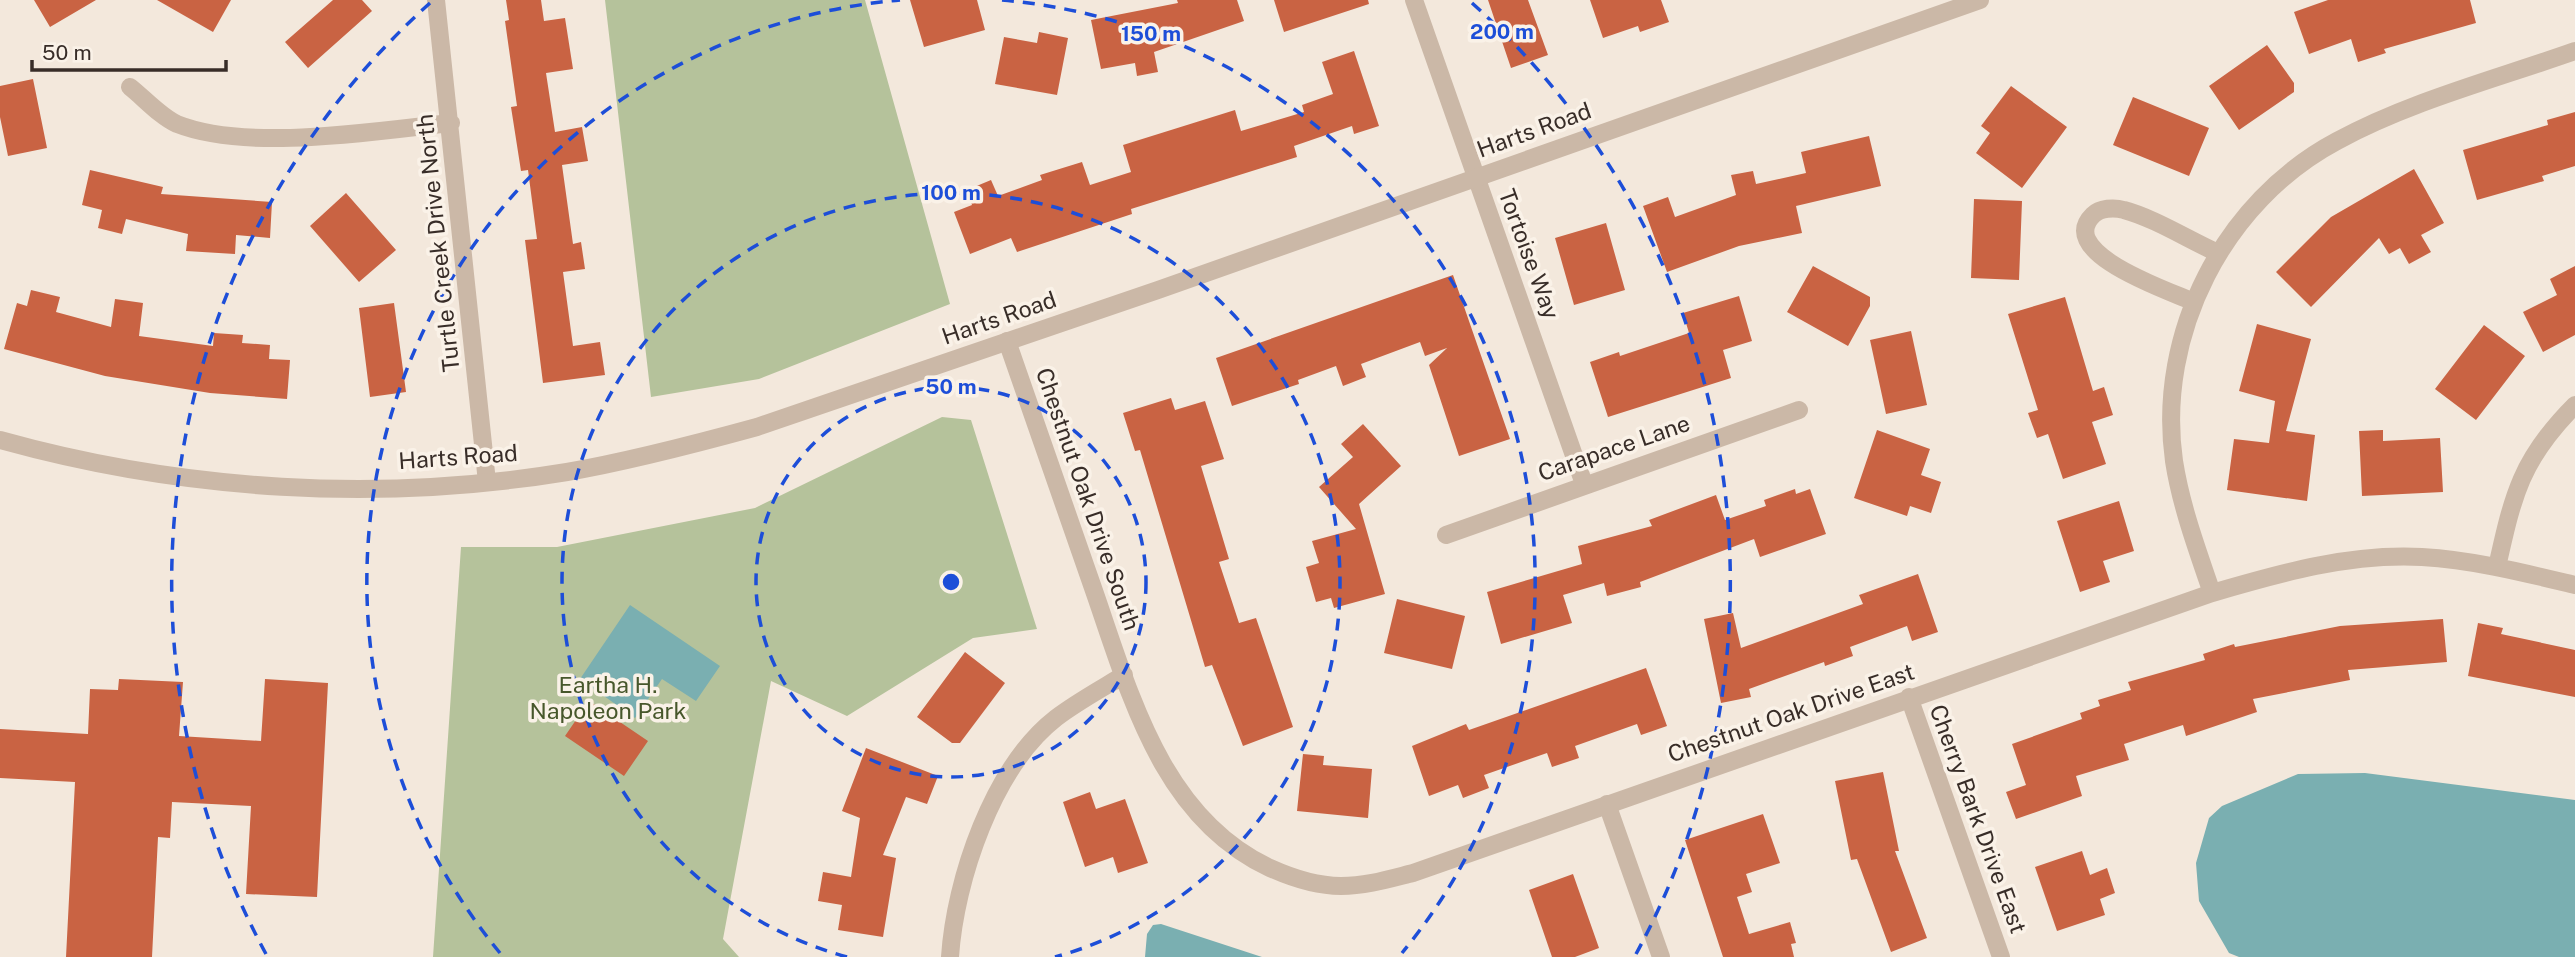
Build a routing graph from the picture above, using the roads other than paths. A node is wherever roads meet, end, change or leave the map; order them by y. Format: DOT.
graph roads {
  1 [pos="436,0"];
  2 [pos="1413,0"];
  3 [pos="1980,0"];
  4 [pos="2575,51"];
  5 [pos="130,87"];
  6 [pos="451,122"];
  7 [pos="1475,177"];
  8 [pos="2218,253"];
  9 [pos="2194,302"];
  10 [pos="1007,341"];
  11 [pos="2575,405"];
  12 [pos="1800,410"];
  13 [pos="0,440"];
  14 [pos="487,482"];
  15 [pos="1584,484"];
  16 [pos="1446,535"];
  17 [pos="2497,566"];
  18 [pos="2575,585"];
  19 [pos="2212,593"];
  20 [pos="1124,675"];
  21 [pos="1909,698"];
  22 [pos="1607,804"];
  23 [pos="950,957"];
  24 [pos="1661,957"];
  25 [pos="2001,957"];
  1 -- 6 [label="street, Turtle Creek Drive North"];
  2 -- 7 [label="street, Tortoise Way"];
  3 -- 7 [label="street, Harts Road"];
  4 -- 8 [label="street"];
  5 -- 6 [label="street"];
  6 -- 14 [label="street, Turtle Creek Drive North"];
  7 -- 10 [label="street, Harts Road"];
  7 -- 15 [label="street, Tortoise Way"];
  8 -- 9 [label="street"];
  8 -- 9 [label="street"];
  9 -- 19 [label="street"];
  10 -- 14 [label="street, Harts Road"];
  10 -- 20 [label="street, Chestnut Oak Drive South"];
  11 -- 17 [label="street"];
  12 -- 15 [label="street, Carapace Lane"];
  13 -- 14 [label="street, Harts Road"];
  15 -- 16 [label="street, Carapace Lane"];
  17 -- 18 [label="street, Chestnut Oak Drive East"];
  17 -- 19 [label="street, Chestnut Oak Drive East"];
  19 -- 21 [label="street, Chestnut Oak Drive East"];
  20 -- 22 [label="street, Chestnut Oak Drive East"];
  20 -- 23 [label="street"];
  21 -- 22 [label="street, Chestnut Oak Drive East"];
  21 -- 25 [label="street, Cherry Bark Drive East"];
  22 -- 24 [label="street"];
}
